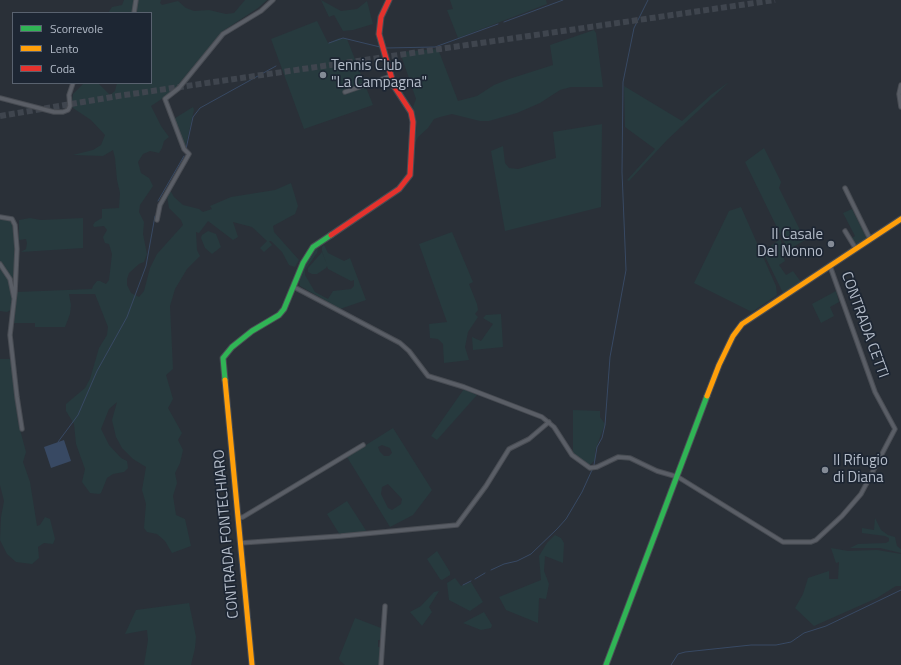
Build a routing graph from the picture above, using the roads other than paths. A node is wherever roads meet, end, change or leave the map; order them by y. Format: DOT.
graph roads {
  1 [pos="136,0"];
  2 [pos="274,0"];
  3 [pos="389,0"];
  4 [pos="134,12"];
  5 [pos="391,76"];
  6 [pos="73,84"];
  7 [pos="901,85"];
  8 [pos="345,92"];
  9 [pos="0,98"];
  10 [pos="901,107"];
  11 [pos="845,188"];
  12 [pos="0,217"];
  13 [pos="901,219"];
  14 [pos="157,220"];
  15 [pos="845,231"];
  16 [pos="870,239"];
  17 [pos="856,248"];
  18 [pos="0,264"];
  19 [pos="830,266"];
  20 [pos="294,287"];
  21 [pos="14,299"];
  22 [pos="549,422"];
  23 [pos="22,429"];
  24 [pos="363,445"];
  25 [pos="678,477"];
  26 [pos="238,518"];
  27 [pos="240,543"];
  28 [pos="384,606"];
  29 [pos="252,665"];
  30 [pos="381,665"];
  31 [pos="606,665"];
  1 -- 4 [label="street"];
  2 -- 14 [label="street"];
  3 -- 5 [label="street, CONTRADA FONTECHIARO"];
  5 -- 8 [label="street"];
  5 -- 20 [label="street, CONTRADA FONTECHIARO"];
  6 -- 9 [label="street"];
  7 -- 10 [label="street"];
  11 -- 16 [label="street"];
  12 -- 21 [label="street"];
  13 -- 16 [label="street, CONTRADA CETTI"];
  15 -- 17 [label="street"];
  16 -- 17 [label="street, CONTRADA CETTI"];
  17 -- 19 [label="street, CONTRADA CETTI"];
  18 -- 21 [label="street"];
  19 -- 25 [label="street, CONTRADA CETTI"];
  19 -- 25 [label="street, CONTRADA CETTI"];
  20 -- 22 [label="street"];
  20 -- 26 [label="street, CONTRADA FONTECHIARO"];
  21 -- 23 [label="street"];
  22 -- 25 [label="street"];
  22 -- 27 [label="street"];
  24 -- 26 [label="street"];
  25 -- 31 [label="street, CONTRADA CETTI"];
  26 -- 27 [label="street, CONTRADA FONTECHIARO"];
  27 -- 29 [label="street, CONTRADA FONTECHIARO"];
  28 -- 30 [label="street"];
}
